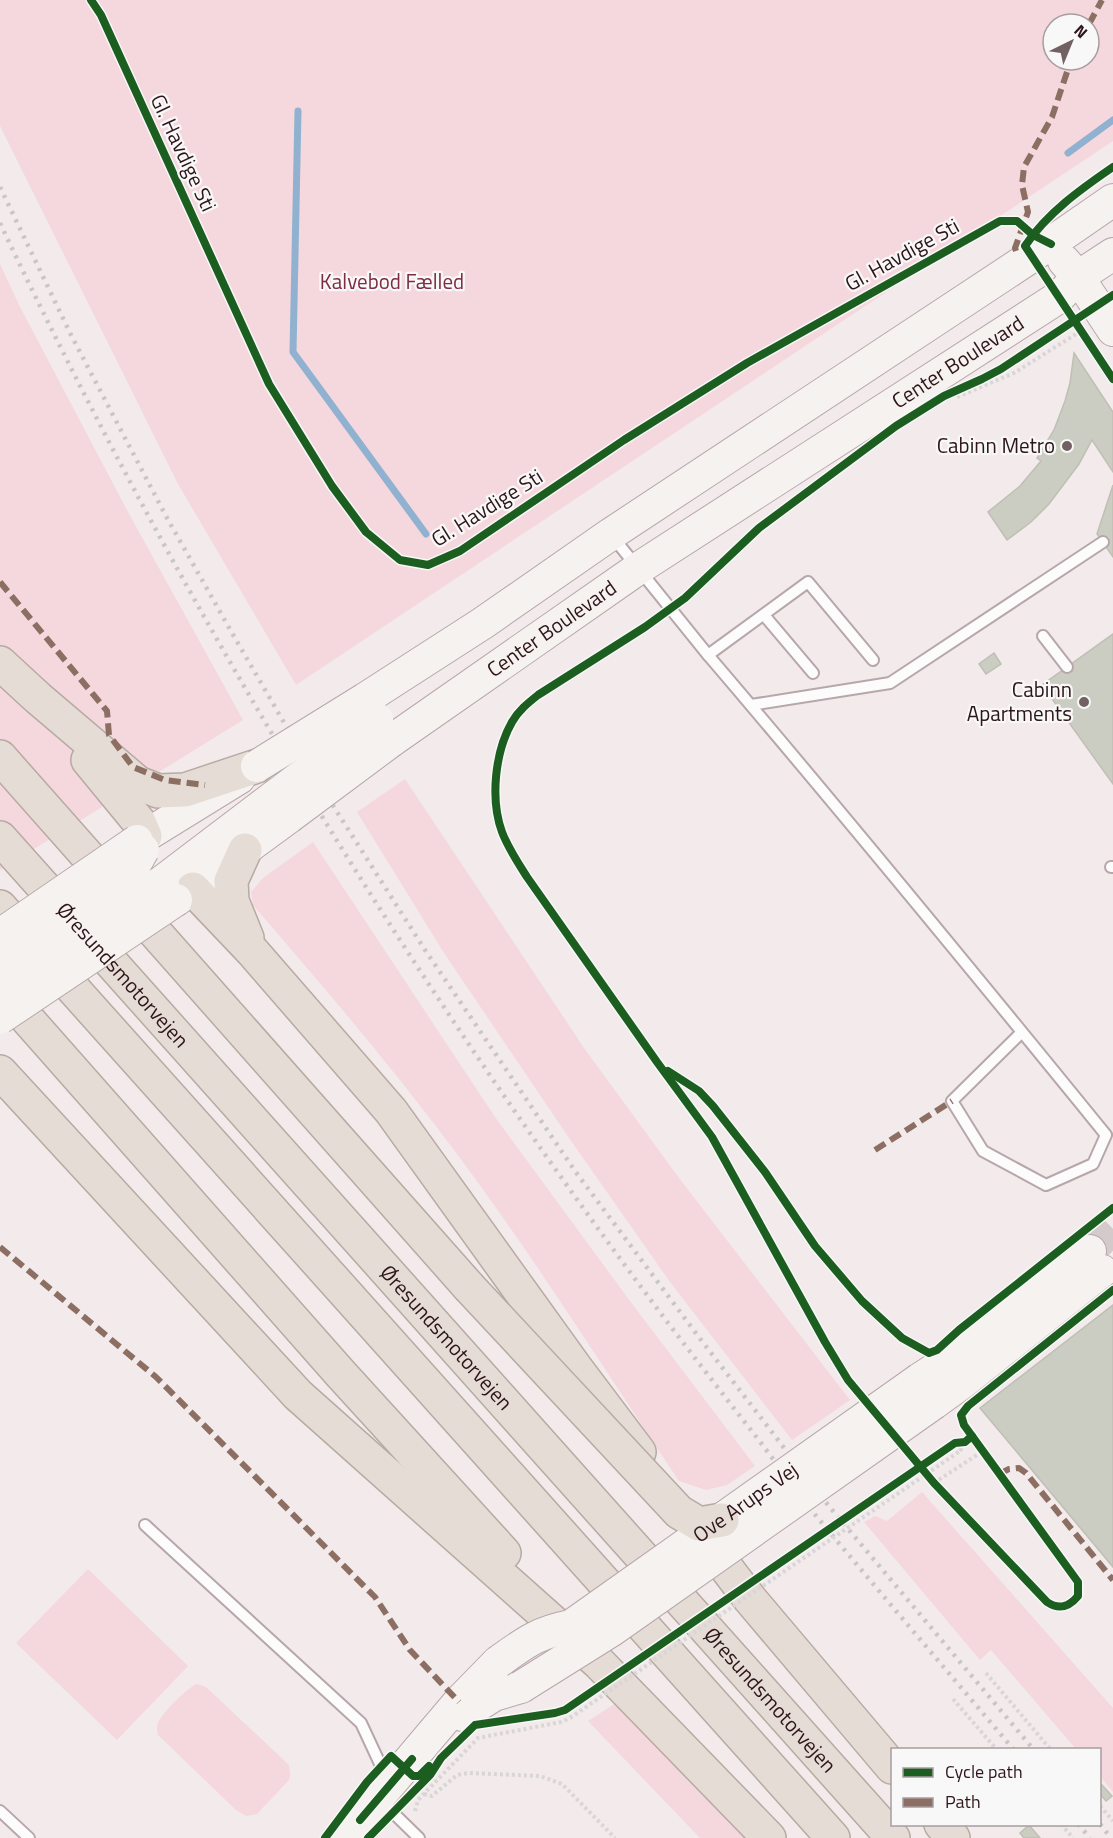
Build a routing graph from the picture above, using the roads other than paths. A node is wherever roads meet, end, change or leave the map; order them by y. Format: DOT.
graph roads {
  1 [pos="1113,200"];
  2 [pos="1084,219"];
  3 [pos="1051,244"];
  4 [pos="1112,257"];
  5 [pos="1078,276"];
  6 [pos="1090,326"];
  7 [pos="611,534"];
  8 [pos="1103,542"];
  9 [pos="639,568"];
  10 [pos="764,615"];
  11 [pos="1043,636"];
  12 [pos="708,655"];
  13 [pos="873,660"];
  14 [pos="0,663"];
  15 [pos="1067,668"];
  16 [pos="813,673"];
  17 [pos="38,698"];
  18 [pos="751,705"];
  19 [pos="378,720"];
  20 [pos="0,757"];
  21 [pos="257,766"];
  22 [pos="282,806"];
  23 [pos="0,838"];
  24 [pos="142,843"];
  25 [pos="244,850"];
  26 [pos="177,885"];
  27 [pos="0,907"];
  28 [pos="0,935"];
  29 [pos="252,951"];
  30 [pos="0,963"];
  31 [pos="0,989"];
  32 [pos="0,1018"];
  33 [pos="1022,1032"];
  34 [pos="0,1072"];
  35 [pos="0,1084"];
  36 [pos="55,1133"];
  37 [pos="1096,1261"];
  38 [pos="927,1391"];
  39 [pos="722,1520"];
  40 [pos="145,1525"];
  41 [pos="571,1626"];
  42 [pos="612,1630"];
  43 [pos="891,1766"];
  44 [pos="421,1767"];
  45 [pos="387,1798"];
  46 [pos="0,1811"];
  47 [pos="943,1826"];
  48 [pos="29,1838"];
  49 [pos="344,1838"];
  50 [pos="419,1838"];
  51 [pos="769,1838"];
  52 [pos="833,1838"];
  53 [pos="893,1838"];
  54 [pos="953,1838"];
  1 -- 2 [label="street, Center Boulevard"];
  2 -- 3 [label="street, Center Boulevard"];
  2 -- 4 [label="street"];
  3 -- 5 [label="street"];
  3 -- 7 [label="street, Center Boulevard"];
  4 -- 5 [label="street, Center Boulevard"];
  5 -- 6 [label="street"];
  5 -- 9 [label="street, Center Boulevard"];
  7 -- 9 [label="lane"];
  7 -- 19 [label="street, Center Boulevard"];
  8 -- 18 [label="lane"];
  9 -- 12 [label="lane"];
  9 -- 19 [label="street, Center Boulevard"];
  10 -- 12 [label="lane"];
  10 -- 13 [label="lane"];
  10 -- 16 [label="lane"];
  11 -- 15 [label="lane"];
  12 -- 18 [label="lane"];
  14 -- 17 [label="highway"];
  17 -- 21 [label="highway"];
  17 -- 24 [label="highway"];
  18 -- 33 [label="lane"];
  19 -- 21 [label="street, Center Boulevard, bridge"];
  19 -- 22 [label="street, Center Boulevard, bridge"];
  20 -- 39 [label="highway, bridge"];
  21 -- 24 [label="street, Center Boulevard"];
  22 -- 25 [label="street, Center Boulevard"];
  22 -- 26 [label="street"];
  23 -- 53 [label="highway, Øresundsmotorvejen"];
  24 -- 26 [label="street"];
  24 -- 28 [label="street, Center Boulevard, bridge"];
  24 -- 30 [label="street, bridge"];
  25 -- 26 [label="street, Center Boulevard"];
  25 -- 29 [label="highway"];
  26 -- 29 [label="highway"];
  26 -- 31 [label="street, bridge"];
  26 -- 32 [label="street, Center Boulevard, bridge"];
  27 -- 52 [label="highway"];
  29 -- 43 [label="highway"];
  31 -- 41 [label="highway"];
  33 -- 33 [label="lane"];
  34 -- 36 [label="highway"];
  35 -- 36 [label="highway"];
  36 -- 51 [label="highway"];
  37 -- 38 [label="street, Ove Arups Vej"];
  38 -- 39 [label="street, Ove Arups Vej, bridge"];
  38 -- 42 [label="street, Ove Arups Vej, bridge"];
  39 -- 41 [label="street, Ove Arups Vej, bridge"];
  40 -- 45 [label="lane"];
  41 -- 42 [label="highway, bridge"];
  41 -- 44 [label="street, Ove Arups Vej, bridge"];
  42 -- 44 [label="street, Ove Arups Vej, bridge"];
  44 -- 45 [label="street, Ove Arups Vej"];
  45 -- 49 [label="street, Ove Arups Vej"];
  45 -- 50 [label="lane"];
  46 -- 48 [label="lane"];
  47 -- 54 [label="highway"];
}
